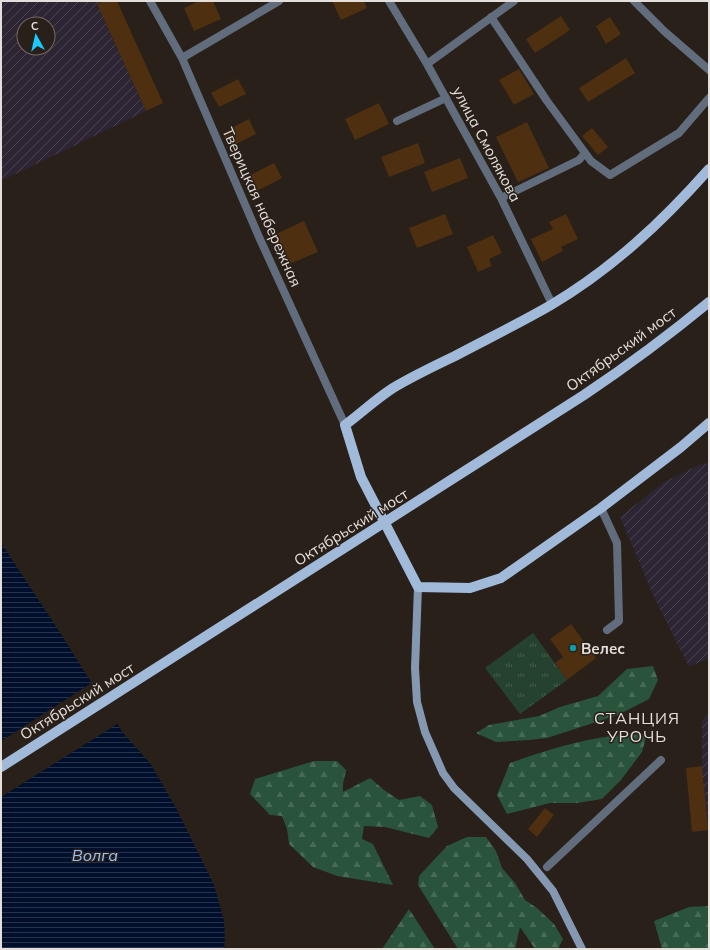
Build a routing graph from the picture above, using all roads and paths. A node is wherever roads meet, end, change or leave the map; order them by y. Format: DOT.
graph roads {
  1 [pos="150,1"];
  2 [pos="279,1"];
  3 [pos="388,1"];
  4 [pos="514,1"];
  5 [pos="634,1"];
  6 [pos="491,17"];
  7 [pos="182,58"];
  8 [pos="427,64"];
  9 [pos="709,70"];
  10 [pos="446,98"];
  11 [pos="709,98"];
  12 [pos="397,121"];
  13 [pos="585,153"];
  14 [pos="709,169"];
  15 [pos="501,198"];
  16 [pos="709,302"];
  17 [pos="552,304"];
  18 [pos="709,423"];
  19 [pos="345,425"];
  20 [pos="601,508"];
  21 [pos="418,587"];
  22 [pos="607,630"];
  23 [pos="661,760"];
  24 [pos="1,767"];
  25 [pos="547,866"];
  26 [pos="582,949"];
  1 -- 7 [label="street, Тверицкая набережная"];
  2 -- 7 [label="street"];
  3 -- 8 [label="street, улица Смолякова"];
  4 -- 6 [label="street"];
  5 -- 9 [label="street"];
  6 -- 8 [label="street"];
  6 -- 13 [label="street"];
  7 -- 19 [label="street, Тверицкая набережная"];
  8 -- 10 [label="street, улица Смолякова"];
  10 -- 12 [label="street"];
  10 -- 15 [label="street, улица Смолякова"];
  11 -- 13 [label="street"];
  13 -- 15 [label="street"];
  14 -- 17 [label="main road"];
  15 -- 17 [label="street, улица Смолякова"];
  16 -- 24 [label="main road, Октябрьский мост"];
  17 -- 19 [label="main road"];
  18 -- 20 [label="main road"];
  19 -- 21 [label="main road"];
  20 -- 21 [label="main road"];
  20 -- 22 [label="street"];
  21 -- 26 [label="street"];
  23 -- 25 [label="street"];
}
